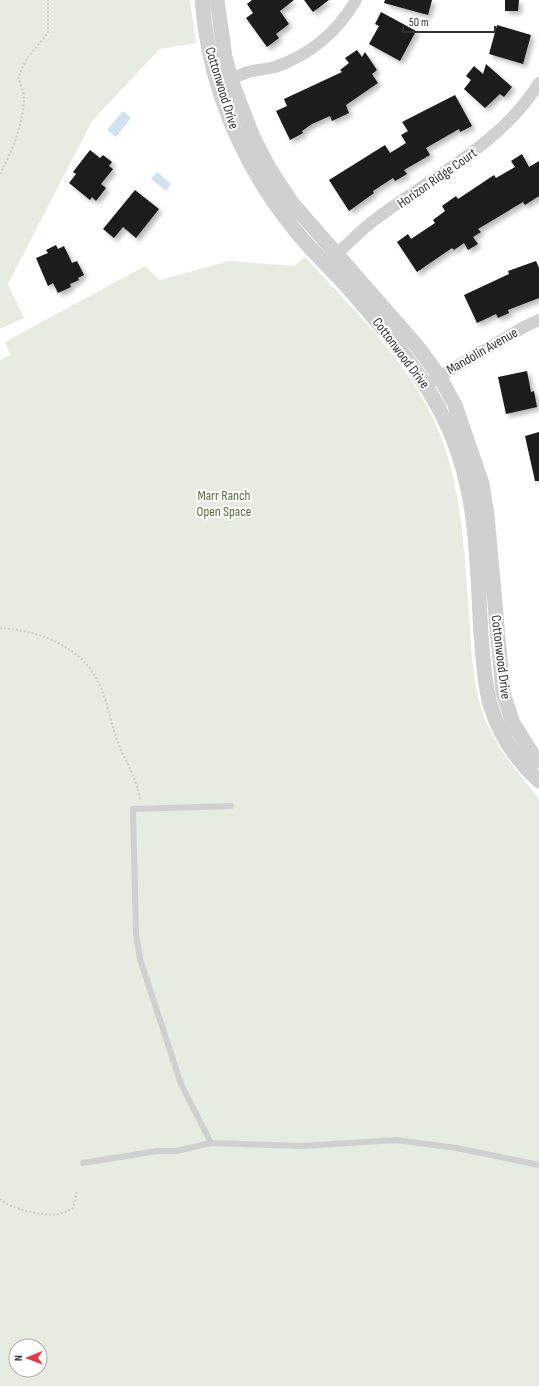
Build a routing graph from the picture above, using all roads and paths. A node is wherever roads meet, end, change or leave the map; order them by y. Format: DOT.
graph roads {
  1 [pos="48,0"];
  2 [pos="202,0"];
  3 [pos="217,0"];
  4 [pos="356,0"];
  5 [pos="224,82"];
  6 [pos="539,83"];
  7 [pos="0,174"];
  8 [pos="332,260"];
  9 [pos="539,320"];
  10 [pos="439,376"];
  11 [pos="426,385"];
  12 [pos="0,628"];
  13 [pos="539,761"];
  14 [pos="539,781"];
  15 [pos="230,806"];
  16 [pos="141,809"];
  17 [pos="211,1143"];
  18 [pos="83,1163"];
  19 [pos="539,1165"];
  20 [pos="77,1191"];
  21 [pos="0,1199"];
  1 -- 7 [label="path"];
  2 -- 5 [label="street, Cottonwood Drive"];
  3 -- 5 [label="street, Cottonwood Drive"];
  4 -- 5 [label="street"];
  5 -- 8 [label="street, Cottonwood Drive"];
  6 -- 8 [label="street, Horizon Ridge Court"];
  8 -- 10 [label="street, Cottonwood Drive"];
  8 -- 11 [label="street, Cottonwood Drive"];
  9 -- 10 [label="street, Mandolin Avenue"];
  10 -- 11 [label="street, Mandolin Avenue"];
  10 -- 13 [label="street, Cottonwood Drive"];
  11 -- 14 [label="street, Cottonwood Drive"];
  12 -- 16 [label="path"];
  15 -- 16 [label="lane"];
  16 -- 17 [label="lane"];
  17 -- 18 [label="lane"];
  17 -- 19 [label="lane"];
  20 -- 21 [label="path"];
}
